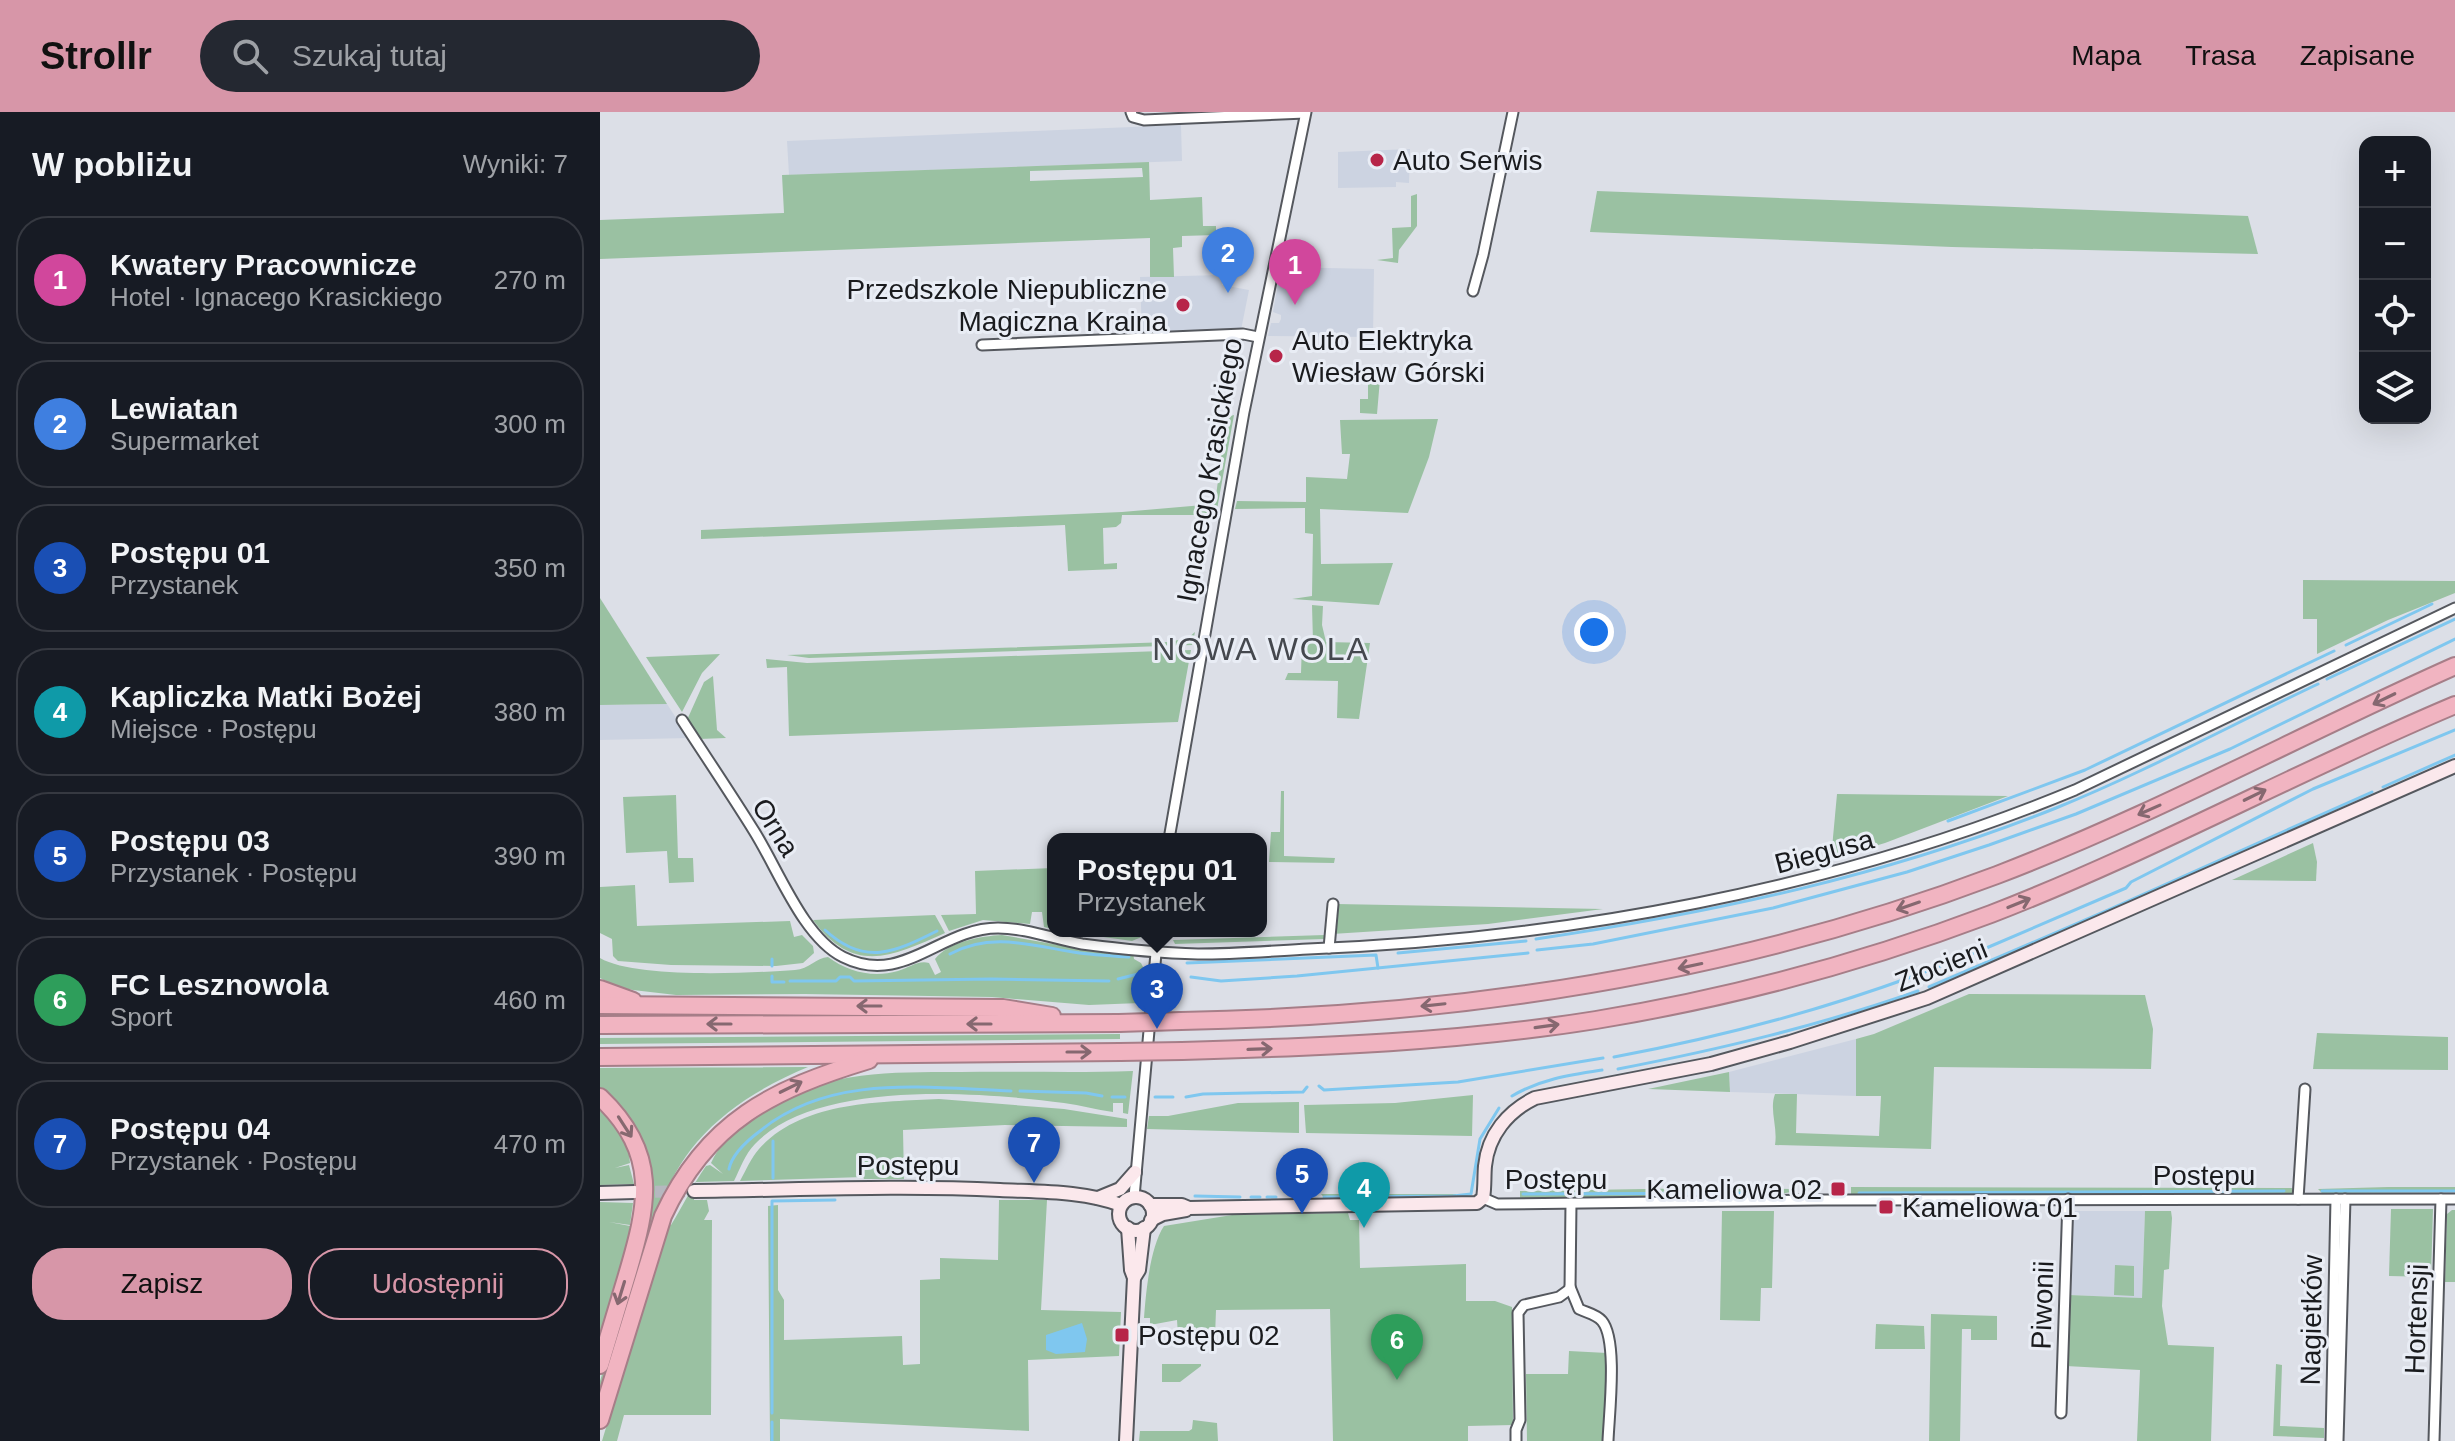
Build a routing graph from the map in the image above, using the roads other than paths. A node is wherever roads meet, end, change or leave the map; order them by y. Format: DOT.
graph roads {
  1 [pos="1131,112"];
  2 [pos="1305,112"];
  3 [pos="1513,112"];
  4 [pos="1473,291"];
  5 [pos="1258,337"];
  6 [pos="982,345"];
  7 [pos="2455,608"];
  8 [pos="2455,666"];
  9 [pos="2455,705"];
  10 [pos="682,720"];
  11 [pos="2455,766"];
  12 [pos="1170,833"];
  13 [pos="1333,904"];
  14 [pos="1047,937"];
  15 [pos="1049,937"];
  16 [pos="1157,937"];
  17 [pos="1329,948"];
  18 [pos="1156,952"];
  19 [pos="836,954"];
  20 [pos="600,989"];
  21 [pos="600,1005"];
  22 [pos="646,1005"];
  23 [pos="1085,1023"];
  24 [pos="600,1025"];
  25 [pos="889,1054"];
  26 [pos="600,1057"];
  27 [pos="2305,1089"];
  28 [pos="600,1097"];
  29 [pos="1135,1172"];
  30 [pos="694,1191"];
  31 [pos="635,1192"];
  32 [pos="600,1193"];
  33 [pos="1134,1197"];
  34 [pos="1098,1198"];
  35 [pos="1483,1198"];
  36 [pos="2068,1199"];
  37 [pos="2298,1199"];
  38 [pos="2340,1199"];
  39 [pos="2441,1199"];
  40 [pos="2455,1199"];
  41 [pos="1571,1203"];
  42 [pos="1121,1205"];
  43 [pos="1150,1205"];
  44 [pos="1189,1208"];
  45 [pos="1148,1224"];
  46 [pos="1128,1228"];
  47 [pos="1134,1278"];
  48 [pos="1570,1287"];
  49 [pos="600,1365"];
  50 [pos="2061,1413"];
  51 [pos="600,1420"];
  52 [pos="1126,1441"];
  53 [pos="1516,1441"];
  54 [pos="1608,1441"];
  55 [pos="2331,1441"];
  56 [pos="2338,1441"];
  57 [pos="2434,1441"];
  1 -- 2 [label="street"];
  2 -- 5 [label="street, Ignacego Krasickiego"];
  3 -- 4 [label="street"];
  5 -- 6 [label="street"];
  5 -- 12 [label="street, Ignacego Krasickiego"];
  7 -- 17 [label="street, Biegusa"];
  8 -- 23 [label="highway, one-way, bridge"];
  25 -- 9 [label="highway, one-way, bridge"];
  10 -- 19 [label="street, Orna"];
  11 -- 35 [label="street, Złocieni"];
  13 -- 17 [label="street"];
  14 -- 19 [label="street, Biegusa"];
  15 -- 18 [label="street, Biegusa"];
  16 -- 18 [label="street"];
  17 -- 18 [label="street, Biegusa"];
  18 -- 29 [label="street"];
  20 -- 22 [label="highway"];
  21 -- 22 [label="highway"];
  23 -- 22 [label="highway, one-way"];
  23 -- 24 [label="highway, one-way"];
  25 -- 26 [label="highway"];
  51 -- 25 [label="highway, one-way"];
  27 -- 37 [label="street"];
  28 -- 49 [label="highway, one-way"];
  29 -- 33 [label="street"];
  29 -- 34 [label="street"];
  30 -- 34 [label="street, Postępu"];
  31 -- 32 [label="street"];
  33 -- 42 [label="street"];
  33 -- 43 [label="street"];
  34 -- 42 [label="street, Postępu"];
  35 -- 41 [label="street, Postępu"];
  35 -- 44 [label="street, Postępu"];
  36 -- 37 [label="street, Postępu"];
  36 -- 41 [label="street, Postępu"];
  36 -- 50 [label="street, Piwonii"];
  37 -- 38 [label="street, Postępu"];
  38 -- 39 [label="street, Postępu"];
  38 -- 55 [label="street, Nagietków"];
  38 -- 56 [label="street, Nagietków"];
  39 -- 40 [label="street, Postępu"];
  39 -- 57 [label="street, Hortensji"];
  41 -- 48 [label="street"];
  42 -- 46 [label="street"];
  43 -- 44 [label="street, Postępu"];
  43 -- 45 [label="street"];
  44 -- 45 [label="street, Postępu"];
  45 -- 46 [label="street"];
  45 -- 47 [label="street"];
  46 -- 47 [label="street"];
  47 -- 52 [label="street"];
  48 -- 53 [label="street"];
  48 -- 54 [label="street"];
}
